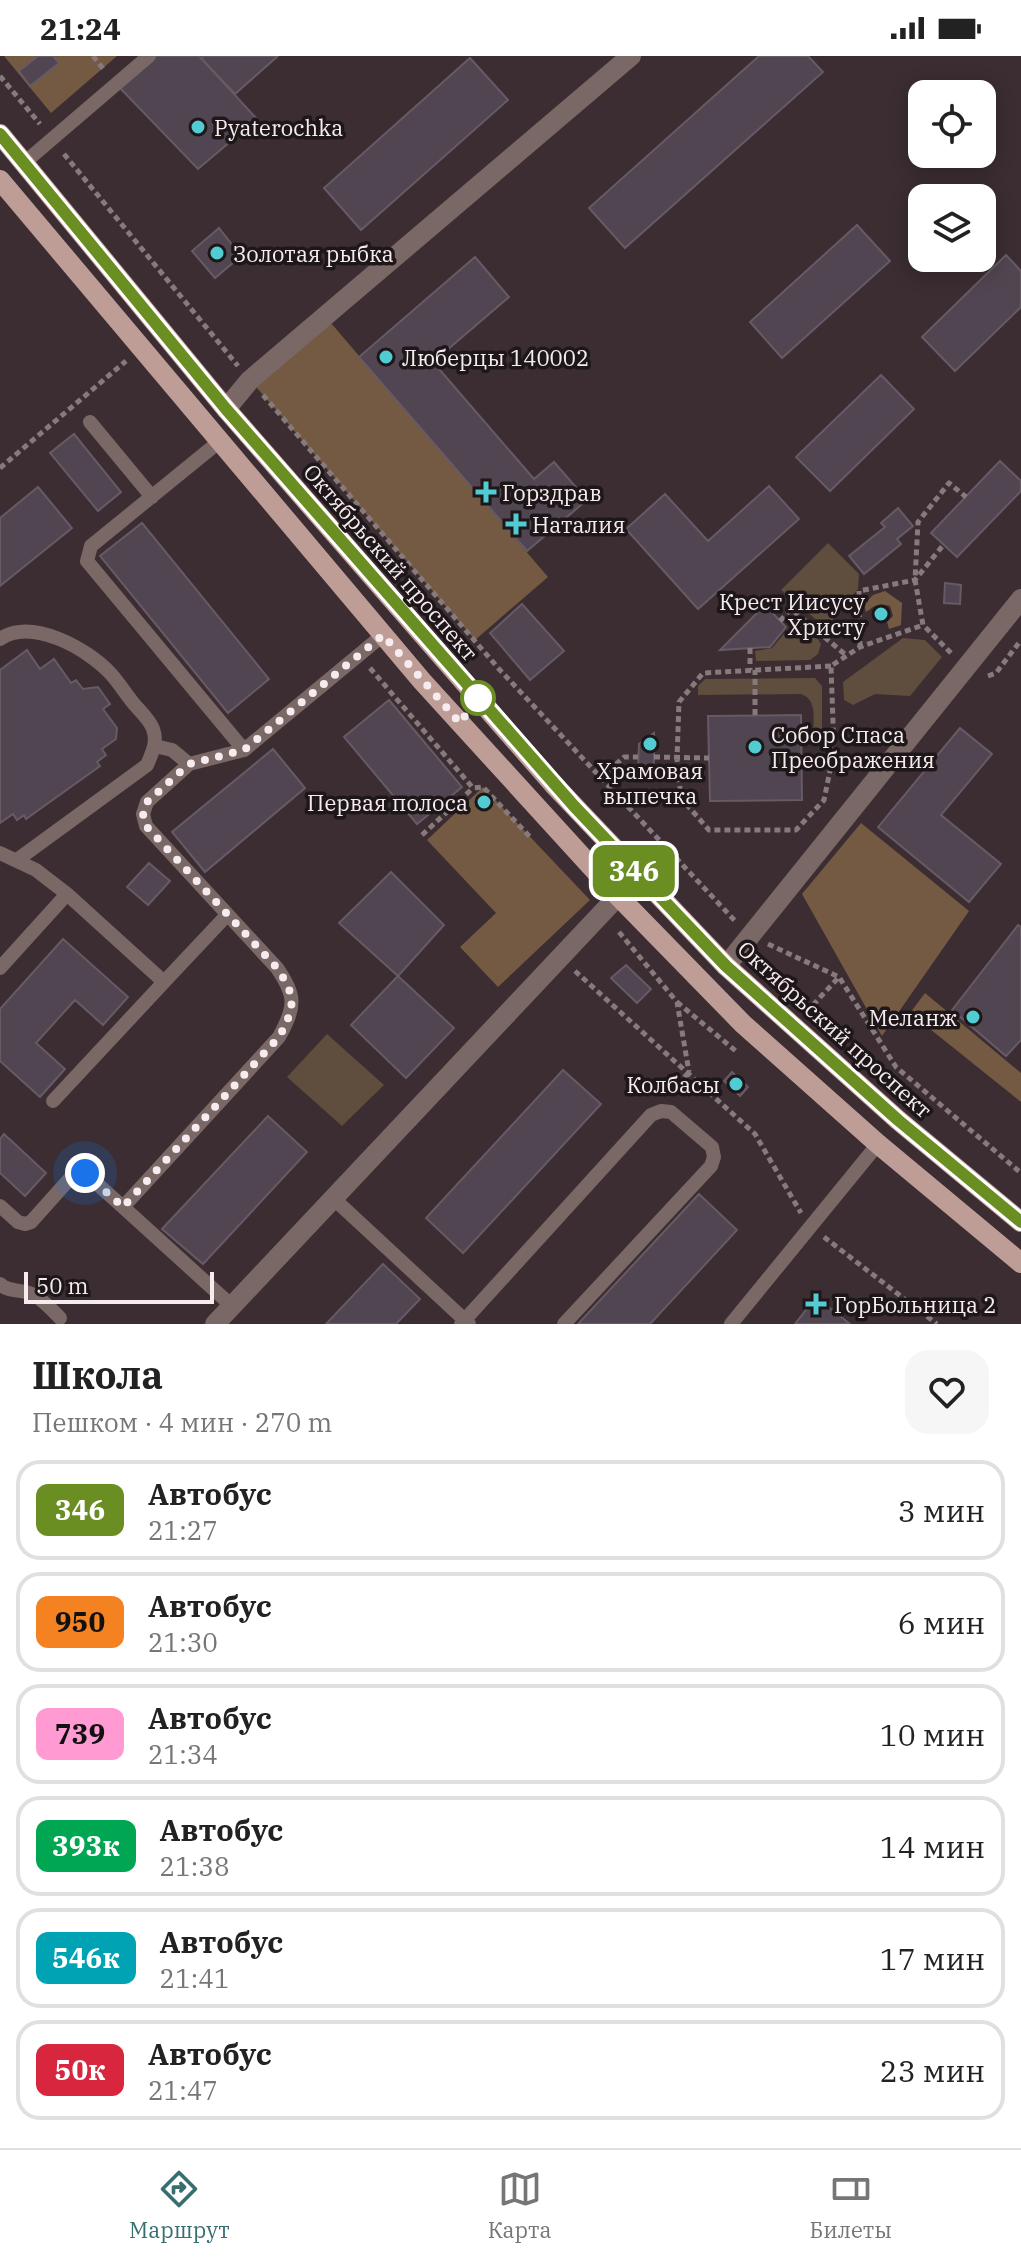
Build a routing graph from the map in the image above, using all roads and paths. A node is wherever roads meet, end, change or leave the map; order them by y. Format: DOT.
graph roads {
  1 [pos="149,56"];
  2 [pos="631,56"];
  3 [pos="0,76"];
  4 [pos="0,134"];
  5 [pos="52,139"];
  6 [pos="24,163"];
  7 [pos="0,180"];
  8 [pos="126,361"];
  9 [pos="250,380"];
  10 [pos="226,409"];
  11 [pos="90,422"];
  12 [pos="220,441"];
  13 [pos="0,468"];
  14 [pos="152,497"];
  15 [pos="966,497"];
  16 [pos="944,544"];
  17 [pos="915,580"];
  18 [pos="1021,599"];
  19 [pos="780,621"];
  20 [pos="923,625"];
  21 [pos="383,635"];
  22 [pos="0,639"];
  23 [pos="860,647"];
  24 [pos="750,648"];
  25 [pos="847,656"];
  26 [pos="970,663"];
  27 [pos="831,666"];
  28 [pos="752,670"];
  29 [pos="996,673"];
  30 [pos="755,715"];
  31 [pos="155,746"];
  32 [pos="244,750"];
  33 [pos="638,757"];
  34 [pos="654,757"];
  35 [pos="709,758"];
  36 [pos="677,759"];
  37 [pos="189,764"];
  38 [pos="601,778"];
  39 [pos="473,788"];
  40 [pos="422,835"];
  41 [pos="0,853"];
  42 [pos="17,860"];
  43 [pos="67,894"];
  44 [pos="618,896"];
  45 [pos="227,915"];
  46 [pos="750,936"];
  47 [pos="561,957"];
  48 [pos="726,966"];
  49 [pos="0,968"];
  50 [pos="839,977"];
  51 [pos="164,982"];
  52 [pos="813,1005"];
  53 [pos="53,1101"];
  54 [pos="878,1144"];
  55 [pos="1021,1173"];
  56 [pos="333,1198"];
  57 [pos="0,1206"];
  58 [pos="123,1207"];
  59 [pos="1021,1222"];
  60 [pos="809,1226"];
  61 [pos="1021,1263"];
  62 [pos="0,1284"];
  63 [pos="232,1306"];
  64 [pos="60,1318"];
  65 [pos="735,1319"];
  66 [pos="465,1323"];
  67 [pos="215,1324"];
  68 [pos="564,1324"];
  69 [pos="751,1324"];
  70 [pos="937,1324"];
  1 -- 5 [label="lane"];
  2 -- 9 [label="street"];
  3 -- 5 [label="path"];
  4 -- 6 [label="main road, Октябрьский проспект"];
  5 -- 6 [label="lane"];
  5 -- 9 [label="path"];
  6 -- 10 [label="main road, Октябрьский проспект"];
  7 -- 12 [label="main road"];
  8 -- 13 [label="path"];
  9 -- 10 [label="street"];
  9 -- 38 [label="path"];
  10 -- 48 [label="main road, Октябрьский проспект"];
  11 -- 14 [label="lane"];
  12 -- 14 [label="lane"];
  12 -- 21 [label="main road"];
  14 -- 32 [label="lane"];
  15 -- 17 [label="path"];
  16 -- 17 [label="path"];
  17 -- 20 [label="path"];
  17 -- 23 [label="path"];
  18 -- 26 [label="street"];
  19 -- 25 [label="path"];
  20 -- 23 [label="path"];
  20 -- 26 [label="path"];
  21 -- 32 [label="lane"];
  21 -- 44 [label="main road"];
  22 -- 31 [label="lane"];
  23 -- 25 [label="path"];
  24 -- 28 [label="path"];
  25 -- 27 [label="path"];
  26 -- 29 [label="path"];
  26 -- 46 [label="street"];
  27 -- 28 [label="path"];
  27 -- 36 [label="path"];
  28 -- 30 [label="path"];
  28 -- 36 [label="path"];
  31 -- 37 [label="lane"];
  31 -- 42 [label="lane"];
  32 -- 37 [label="lane"];
  33 -- 38 [label="path"];
  34 -- 36 [label="path"];
  35 -- 36 [label="path"];
  37 -- 45 [label="lane"];
  38 -- 46 [label="path"];
  39 -- 40 [label="path"];
  41 -- 42 [label="lane"];
  42 -- 43 [label="lane"];
  43 -- 49 [label="lane"];
  43 -- 51 [label="lane"];
  44 -- 47 [label="street"];
  44 -- 54 [label="main road"];
  45 -- 51 [label="lane"];
  45 -- 58 [label="lane"];
  46 -- 48 [label="street"];
  46 -- 50 [label="path"];
  47 -- 56 [label="street"];
  47 -- 60 [label="path"];
  48 -- 59 [label="main road, Октябрьский проспект"];
  50 -- 52 [label="path"];
  50 -- 55 [label="path"];
  51 -- 53 [label="lane"];
  54 -- 60 [label="lane"];
  54 -- 61 [label="main road"];
  56 -- 63 [label="street"];
  56 -- 66 [label="lane"];
  57 -- 58 [label="lane"];
  58 -- 63 [label="lane"];
  60 -- 65 [label="lane"];
  60 -- 70 [label="path"];
  62 -- 64 [label="lane"];
  63 -- 67 [label="street"];
  65 -- 69 [label="lane"];
  66 -- 68 [label="lane"];
}
